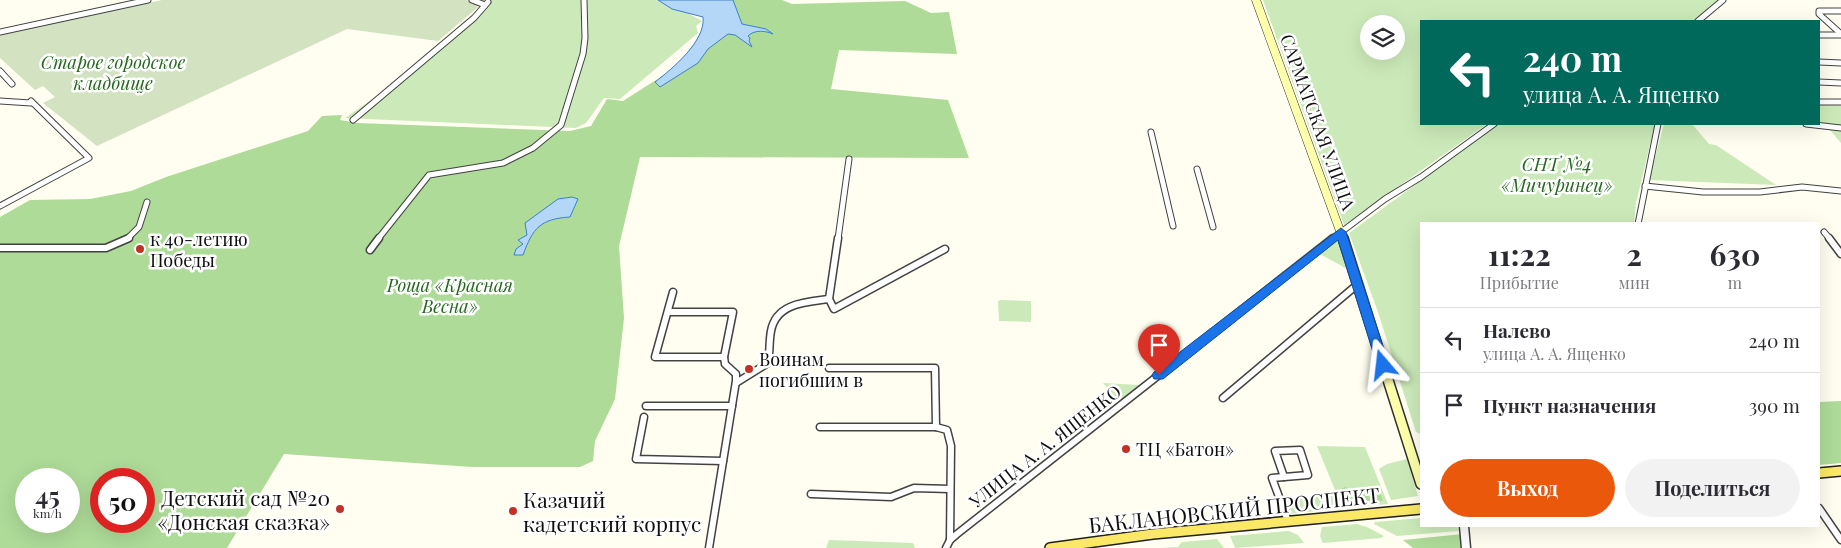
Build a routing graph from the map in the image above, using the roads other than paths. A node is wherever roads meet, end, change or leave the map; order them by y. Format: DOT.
graph roads {
  1 [pos="148,0"];
  2 [pos="472,0"];
  3 [pos="584,0"];
  4 [pos="1256,0"];
  5 [pos="1723,0"];
  6 [pos="1841,10"];
  7 [pos="1699,20"];
  8 [pos="0,32"];
  9 [pos="1820,35"];
  10 [pos="1841,35"];
  11 [pos="1820,62"];
  12 [pos="1841,63"];
  13 [pos="0,71"];
  14 [pos="1820,82"];
  15 [pos="1841,83"];
  16 [pos="12,84"];
  17 [pos="0,101"];
  18 [pos="1820,102"];
  19 [pos="1841,102"];
  20 [pos="353,120"];
  21 [pos="1493,125"];
  22 [pos="1658,125"];
  23 [pos="1810,125"];
  24 [pos="1841,128"];
  25 [pos="1151,132"];
  26 [pos="849,159"];
  27 [pos="1197,169"];
  28 [pos="1645,186"];
  29 [pos="1841,191"];
  30 [pos="147,202"];
  31 [pos="0,206"];
  32 [pos="1638,222"];
  33 [pos="1173,226"];
  34 [pos="1213,227"];
  35 [pos="1341,232"];
  36 [pos="1824,232"];
  37 [pos="0,248"];
  38 [pos="945,248"];
  39 [pos="370,250"];
  40 [pos="1841,254"];
  41 [pos="1358,284"];
  42 [pos="673,292"];
  43 [pos="829,299"];
  44 [pos="668,312"];
  45 [pos="724,357"];
  46 [pos="829,368"];
  47 [pos="736,383"];
  48 [pos="1223,398"];
  49 [pos="646,406"];
  50 [pos="732,406"];
  51 [pos="644,417"];
  52 [pos="820,427"];
  53 [pos="936,427"];
  54 [pos="723,461"];
  55 [pos="1841,471"];
  56 [pos="1820,474"];
  57 [pos="1841,476"];
  58 [pos="1284,477"];
  59 [pos="1820,478"];
  60 [pos="1420,481"];
  61 [pos="950,490"];
  62 [pos="811,494"];
  63 [pos="1420,509"];
  64 [pos="1820,509"];
  65 [pos="1420,513"];
  66 [pos="1288,521"];
  67 [pos="1464,527"];
  68 [pos="1130,539"];
  69 [pos="950,540"];
  70 [pos="1841,540"];
  71 [pos="709,548"];
  72 [pos="946,548"];
  73 [pos="1050,548"];
  74 [pos="1079,548"];
  75 [pos="1466,548"];
  1 -- 8 [label="street"];
  2 -- 20 [label="street"];
  3 -- 39 [label="street"];
  4 -- 35 [label="main road, САРМАТСКАЯ УЛИЦА"];
  5 -- 7 [label="street"];
  6 -- 10 [label="street"];
  9 -- 10 [label="street"];
  11 -- 12 [label="street"];
  13 -- 16 [label="street"];
  14 -- 15 [label="street"];
  17 -- 31 [label="street"];
  18 -- 19 [label="street"];
  21 -- 35 [label="street, УЛИЦА А. А. ЯЩЕНКО"];
  22 -- 28 [label="street"];
  23 -- 24 [label="street"];
  25 -- 33 [label="street"];
  26 -- 43 [label="street"];
  27 -- 34 [label="street"];
  28 -- 29 [label="street"];
  28 -- 32 [label="street"];
  30 -- 37 [label="street"];
  35 -- 41 [label="main road, САРМАТСКАЯ УЛИЦА"];
  35 -- 69 [label="street, УЛИЦА А. А. ЯЩЕНКО"];
  36 -- 40 [label="street"];
  38 -- 43 [label="street"];
  41 -- 48 [label="street"];
  41 -- 60 [label="main road, САРМАТСКАЯ УЛИЦА"];
  42 -- 44 [label="street"];
  43 -- 47 [label="street"];
  44 -- 45 [label="street"];
  44 -- 45 [label="street"];
  45 -- 47 [label="street"];
  46 -- 53 [label="street"];
  47 -- 50 [label="street"];
  49 -- 50 [label="street"];
  50 -- 54 [label="street"];
  51 -- 54 [label="street"];
  52 -- 53 [label="street"];
  53 -- 61 [label="street"];
  54 -- 71 [label="street"];
  55 -- 56 [label="main road"];
  57 -- 59 [label="main road"];
  58 -- 58 [label="street"];
  58 -- 66 [label="street"];
  61 -- 62 [label="street"];
  61 -- 69 [label="street"];
  63 -- 66 [label="main road, БАКЛАНОВСКИЙ ПРОСПЕКТ"];
  64 -- 70 [label="street"];
  65 -- 68 [label="main road, БАКЛАНОВСКИЙ ПРОСПЕКТ"];
  66 -- 68 [label="main road, БАКЛАНОВСКИЙ ПРОСПЕКТ"];
  67 -- 75 [label="street"];
  68 -- 73 [label="main road, БАКЛАНОВСКИЙ ПРОСПЕКТ"];
  68 -- 74 [label="main road, БАКЛАНОВСКИЙ ПРОСПЕКТ"];
  69 -- 72 [label="street"];
}
